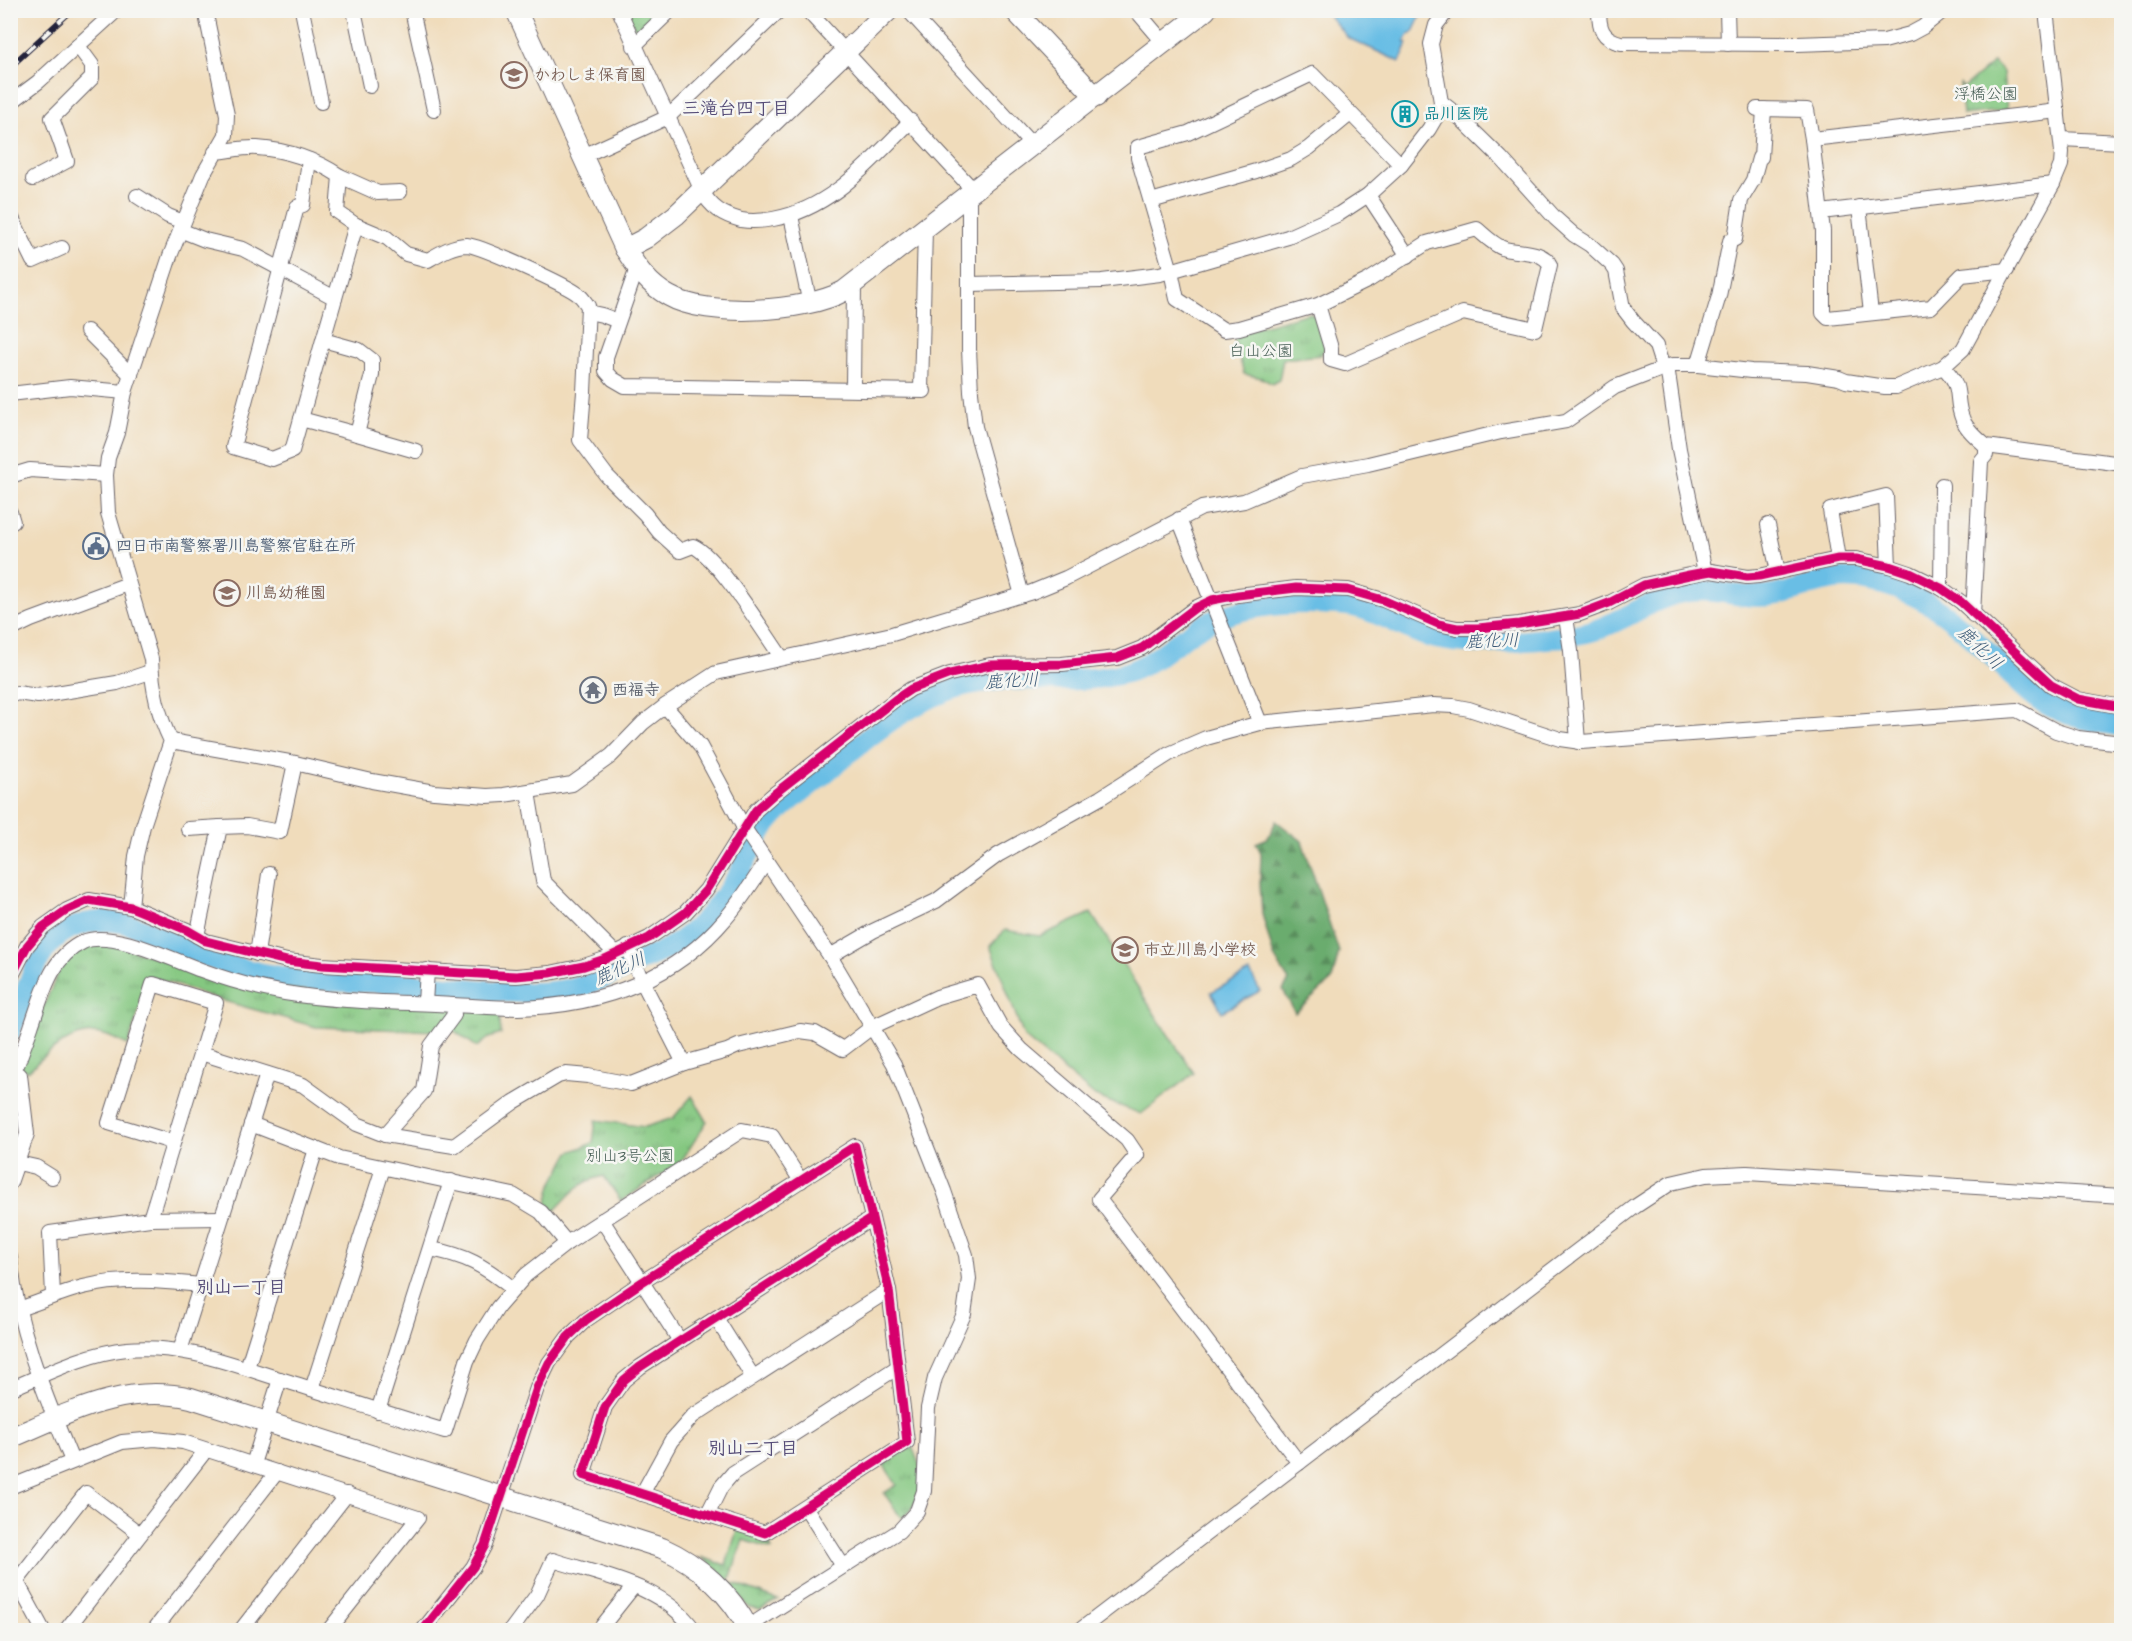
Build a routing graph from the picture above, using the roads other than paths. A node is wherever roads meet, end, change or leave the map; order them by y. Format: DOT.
graph roads {
  1 [pos="117,10"];
  2 [pos="205,10"];
  3 [pos="302,10"];
  4 [pos="354,10"];
  5 [pos="412,10"];
  6 [pos="516,10"];
  7 [pos="619,10"];
  8 [pos="671,10"];
  9 [pos="780,10"];
  10 [pos="807,10"];
  11 [pos="889,10"];
  12 [pos="908,10"];
  13 [pos="1014,10"];
  14 [pos="1136,10"];
  15 [pos="1206,10"];
  16 [pos="1448,10"];
  17 [pos="1599,10"];
  18 [pos="1727,10"];
  19 [pos="1944,10"];
  20 [pos="2046,10"];
  21 [pos="1164,43"];
  22 [pos="1728,44"];
  23 [pos="78,46"];
  24 [pos="634,46"];
  25 [pos="847,52"];
  26 [pos="370,86"];
  27 [pos="1096,97"];
  28 [pos="321,102"];
  29 [pos="1441,102"];
  30 [pos="10,103"];
  31 [pos="434,110"];
  32 [pos="2058,111"];
  33 [pos="1350,114"];
  34 [pos="668,117"];
  35 [pos="911,121"];
  36 [pos="1812,138"];
  37 [pos="2061,139"];
  38 [pos="2121,142"];
  39 [pos="1032,146"];
  40 [pos="215,152"];
  41 [pos="583,156"];
  42 [pos="309,160"];
  43 [pos="1401,165"];
  44 [pos="340,176"];
  45 [pos="33,179"];
  46 [pos="2053,184"];
  47 [pos="702,191"];
  48 [pos="400,192"];
  49 [pos="971,193"];
  50 [pos="1368,195"];
  51 [pos="137,196"];
  52 [pos="1151,201"];
  53 [pos="1859,207"];
  54 [pos="1821,212"];
  55 [pos="10,214"];
  56 [pos="791,216"];
  57 [pos="356,225"];
  58 [pos="181,226"];
  59 [pos="925,229"];
  60 [pos="62,248"];
  61 [pos="625,249"];
  62 [pos="1408,256"];
  63 [pos="637,268"];
  64 [pos="2007,270"];
  65 [pos="281,271"];
  66 [pos="1171,271"];
  67 [pos="854,284"];
  68 [pos="969,284"];
  69 [pos="335,298"];
  70 [pos="810,304"];
  71 [pos="1318,305"];
  72 [pos="588,312"];
  73 [pos="1871,313"];
  74 [pos="618,321"];
  75 [pos="87,331"];
  76 [pos="323,340"];
  77 [pos="1698,365"];
  78 [pos="1665,367"];
  79 [pos="1943,367"];
  80 [pos="130,375"];
  81 [pos="853,389"];
  82 [pos="125,392"];
  83 [pos="10,394"];
  84 [pos="301,419"];
  85 [pos="357,435"];
  86 [pos="1986,446"];
  87 [pos="416,451"];
  88 [pos="2121,464"];
  89 [pos="106,475"];
  90 [pos="10,476"];
  91 [pos="1942,485"];
  92 [pos="10,512"];
  93 [pos="1179,519"];
  94 [pos="10,522"];
  95 [pos="1768,525"];
  96 [pos="1838,560"];
  97 [pos="1889,566"];
  98 [pos="1705,572"];
  99 [pos="1778,572"];
  100 [pos="128,584"];
  101 [pos="1941,588"];
  102 [pos="1022,595"];
  103 [pos="1212,600"];
  104 [pos="1973,615"];
  105 [pos="1566,619"];
  106 [pos="10,630"];
  107 [pos="782,658"];
  108 [pos="150,672"];
  109 [pos="10,696"];
  110 [pos="665,706"];
  111 [pos="2121,707"];
  112 [pos="1260,723"];
  113 [pos="171,741"];
  114 [pos="1578,742"];
  115 [pos="2121,743"];
  116 [pos="295,763"];
  117 [pos="528,792"];
  118 [pos="220,827"];
  119 [pos="188,829"];
  120 [pos="746,830"];
  121 [pos="765,860"];
  122 [pos="268,874"];
  123 [pos="131,907"];
  124 [pos="197,936"];
  125 [pos="629,949"];
  126 [pos="615,953"];
  127 [pos="257,954"];
  128 [pos="830,956"];
  129 [pos="427,972"];
  130 [pos="10,980"];
  131 [pos="642,981"];
  132 [pos="425,1002"];
  133 [pos="453,1005"];
  134 [pos="872,1027"];
  135 [pos="201,1053"];
  136 [pos="684,1063"];
  137 [pos="14,1066"];
  138 [pos="267,1074"];
  139 [pos="251,1124"];
  140 [pos="385,1135"];
  141 [pos="172,1142"];
  142 [pos="316,1149"];
  143 [pos="18,1163"];
  144 [pos="383,1168"];
  145 [pos="52,1177"];
  146 [pos="451,1181"];
  147 [pos="801,1181"];
  148 [pos="10,1184"];
  149 [pos="2121,1196"];
  150 [pos="221,1218"];
  151 [pos="872,1218"];
  152 [pos="150,1220"];
  153 [pos="602,1220"];
  154 [pos="567,1243"];
  155 [pos="430,1249"];
  156 [pos="10,1257"];
  157 [pos="642,1282"];
  158 [pos="200,1285"];
  159 [pos="512,1288"];
  160 [pos="890,1290"];
  161 [pos="52,1295"];
  162 [pos="15,1310"];
  163 [pos="716,1318"];
  164 [pos="680,1341"];
  165 [pos="180,1351"];
  166 [pos="898,1367"];
  167 [pos="247,1368"];
  168 [pos="38,1377"];
  169 [pos="753,1377"];
  170 [pos="280,1379"];
  171 [pos="10,1389"];
  172 [pos="312,1389"];
  173 [pos="378,1411"];
  174 [pos="55,1419"];
  175 [pos="265,1423"];
  176 [pos="10,1438"];
  177 [pos="206,1450"];
  178 [pos="72,1461"];
  179 [pos="1299,1463"];
  180 [pos="253,1464"];
  181 [pos="277,1472"];
  182 [pos="10,1487"];
  183 [pos="347,1494"];
  184 [pos="642,1494"];
  185 [pos="502,1498"];
  186 [pos="806,1508"];
  187 [pos="707,1515"];
  188 [pos="140,1534"];
  189 [pos="843,1566"];
  190 [pos="13,1575"];
  191 [pos="634,1586"];
  192 [pos="691,1629"];
  193 [pos="749,1629"];
  194 [pos="43,1630"];
  195 [pos="66,1630"];
  196 [pos="153,1630"];
  197 [pos="241,1630"];
  198 [pos="329,1630"];
  199 [pos="423,1630"];
  200 [pos="512,1630"];
  201 [pos="599,1630"];
  202 [pos="1080,1630"];
  1 -- 23 [label="street"];
  2 -- 40 [label="street"];
  3 -- 28 [label="street"];
  4 -- 26 [label="street"];
  5 -- 31 [label="street"];
  6 -- 41 [label="street"];
  7 -- 24 [label="street"];
  8 -- 24 [label="street"];
  9 -- 34 [label="street"];
  10 -- 25 [label="street"];
  11 -- 25 [label="street"];
  12 -- 39 [label="street"];
  13 -- 27 [label="street"];
  14 -- 21 [label="street"];
  15 -- 21 [label="street"];
  16 -- 29 [label="street"];
  17 -- 22 [label="street"];
  18 -- 22 [label="street"];
  19 -- 22 [label="street"];
  20 -- 32 [label="street"];
  21 -- 27 [label="street"];
  23 -- 30 [label="street"];
  23 -- 45 [label="street"];
  24 -- 34 [label="street"];
  25 -- 35 [label="street"];
  25 -- 47 [label="street"];
  27 -- 39 [label="street"];
  29 -- 43 [label="street"];
  29 -- 78 [label="street"];
  32 -- 36 [label="street"];
  32 -- 37 [label="street"];
  33 -- 43 [label="street"];
  33 -- 52 [label="street"];
  33 -- 52 [label="street"];
  34 -- 41 [label="street"];
  34 -- 47 [label="street"];
  35 -- 49 [label="street"];
  35 -- 56 [label="street"];
  36 -- 54 [label="street"];
  36 -- 77 [label="street"];
  37 -- 38 [label="street"];
  37 -- 46 [label="street"];
  39 -- 49 [label="street"];
  40 -- 42 [label="street"];
  40 -- 58 [label="street"];
  41 -- 61 [label="street"];
  42 -- 44 [label="street"];
  42 -- 65 [label="street"];
  43 -- 50 [label="street"];
  44 -- 48 [label="street"];
  44 -- 57 [label="street"];
  46 -- 53 [label="street"];
  46 -- 64 [label="street"];
  47 -- 56 [label="street"];
  47 -- 61 [label="street"];
  49 -- 59 [label="street"];
  49 -- 68 [label="street"];
  50 -- 62 [label="street"];
  50 -- 66 [label="street"];
  51 -- 58 [label="street"];
  52 -- 66 [label="street"];
  53 -- 54 [label="street"];
  53 -- 73 [label="street"];
  54 -- 73 [label="street"];
  55 -- 60 [label="street"];
  56 -- 70 [label="street"];
  57 -- 69 [label="street"];
  57 -- 72 [label="street"];
  58 -- 65 [label="street"];
  58 -- 80 [label="street"];
  59 -- 67 [label="street"];
  59 -- 81 [label="street"];
  61 -- 63 [label="street"];
  62 -- 71 [label="street"];
  62 -- 71 [label="street"];
  63 -- 70 [label="street"];
  63 -- 74 [label="street"];
  64 -- 73 [label="street"];
  64 -- 79 [label="street"];
  65 -- 69 [label="street"];
  65 -- 84 [label="street"];
  66 -- 68 [label="street"];
  66 -- 71 [label="street"];
  67 -- 70 [label="street"];
  67 -- 81 [label="street"];
  68 -- 102 [label="street"];
  69 -- 76 [label="street"];
  72 -- 74 [label="street"];
  72 -- 107 [label="street"];
  74 -- 81 [label="street"];
  75 -- 80 [label="street"];
  76 -- 84 [label="street"];
  76 -- 85 [label="street"];
  77 -- 78 [label="street"];
  77 -- 79 [label="street"];
  78 -- 93 [label="street"];
  78 -- 98 [label="street"];
  79 -- 86 [label="street"];
  80 -- 82 [label="street"];
  82 -- 83 [label="street"];
  82 -- 89 [label="street"];
  84 -- 85 [label="street"];
  85 -- 87 [label="street"];
  86 -- 88 [label="street"];
  86 -- 104 [label="street"];
  89 -- 90 [label="street"];
  89 -- 100 [label="street"];
  91 -- 101 [label="street"];
  92 -- 94 [label="street"];
  93 -- 102 [label="street"];
  93 -- 103 [label="street"];
  95 -- 99 [label="street"];
  96 -- 97 [label="street"];
  96 -- 97 [label="street"];
  96 -- 99 [label="street"];
  97 -- 101 [label="street"];
  98 -- 99 [label="street"];
  98 -- 105 [label="street"];
  100 -- 106 [label="street"];
  100 -- 108 [label="street"];
  101 -- 104 [label="street"];
  102 -- 107 [label="street"];
  103 -- 105 [label="street"];
  103 -- 112 [label="street"];
  103 -- 120 [label="street"];
  104 -- 111 [label="street"];
  105 -- 114 [label="street"];
  107 -- 110 [label="street"];
  108 -- 109 [label="street"];
  108 -- 113 [label="street"];
  110 -- 117 [label="street"];
  110 -- 120 [label="street"];
  112 -- 114 [label="street"];
  112 -- 128 [label="street"];
  113 -- 116 [label="street"];
  113 -- 123 [label="street"];
  114 -- 115 [label="street"];
  116 -- 117 [label="street"];
  116 -- 118 [label="street"];
  117 -- 126 [label="street"];
  118 -- 119 [label="street"];
  118 -- 124 [label="street"];
  120 -- 121 [label="street"];
  120 -- 125 [label="street"];
  121 -- 128 [label="street"];
  121 -- 131 [label="street"];
  122 -- 127 [label="street"];
  123 -- 124 [label="street"];
  123 -- 130 [label="street"];
  124 -- 127 [label="street"];
  125 -- 126 [label="street"];
  125 -- 131 [label="street"];
  126 -- 129 [label="street"];
  127 -- 129 [label="street"];
  128 -- 134 [label="street"];
  129 -- 132 [label="street"];
  131 -- 133 [label="street"];
  131 -- 136 [label="street"];
  132 -- 133 [label="street"];
  132 -- 137 [label="street"];
  133 -- 140 [label="street"];
  134 -- 136 [label="street"];
  134 -- 179 [label="street"];
  134 -- 189 [label="street"];
  135 -- 138 [label="street"];
  135 -- 141 [label="street"];
  135 -- 141 [label="street"];
  136 -- 140 [label="street"];
  137 -- 143 [label="street"];
  138 -- 139 [label="street"];
  138 -- 140 [label="street"];
  139 -- 142 [label="street"];
  139 -- 150 [label="street"];
  141 -- 152 [label="street"];
  142 -- 144 [label="street"];
  142 -- 167 [label="street"];
  143 -- 145 [label="street"];
  143 -- 148 [label="street"];
  144 -- 146 [label="street"];
  144 -- 172 [label="street"];
  146 -- 154 [label="street"];
  146 -- 155 [label="street"];
  147 -- 151 [label="street"];
  147 -- 153 [label="street"];
  147 -- 157 [label="street"];
  149 -- 179 [label="street"];
  150 -- 152 [label="street"];
  150 -- 158 [label="street"];
  151 -- 160 [label="street"];
  151 -- 163 [label="street"];
  152 -- 161 [label="street"];
  153 -- 154 [label="street"];
  153 -- 157 [label="street"];
  154 -- 159 [label="street"];
  155 -- 159 [label="street"];
  155 -- 173 [label="street"];
  156 -- 162 [label="street"];
  157 -- 164 [label="street"];
  157 -- 185 [label="street"];
  158 -- 161 [label="street"];
  158 -- 165 [label="street"];
  159 -- 173 [label="street"];
  160 -- 166 [label="street"];
  160 -- 169 [label="street"];
  161 -- 162 [label="street"];
  162 -- 168 [label="street"];
  163 -- 164 [label="street"];
  163 -- 169 [label="street"];
  164 -- 184 [label="street"];
  165 -- 167 [label="street"];
  165 -- 168 [label="street"];
  166 -- 186 [label="street"];
  166 -- 187 [label="street"];
  167 -- 170 [label="street"];
  168 -- 171 [label="street"];
  168 -- 174 [label="street"];
  169 -- 184 [label="street"];
  170 -- 172 [label="street"];
  170 -- 175 [label="street"];
  172 -- 173 [label="street"];
  174 -- 175 [label="street"];
  174 -- 176 [label="street"];
  174 -- 178 [label="street"];
  175 -- 180 [label="street"];
  175 -- 185 [label="street"];
  177 -- 178 [label="street"];
  177 -- 180 [label="street"];
  177 -- 188 [label="street"];
  178 -- 182 [label="street"];
  179 -- 202 [label="street"];
  180 -- 181 [label="street"];
  181 -- 183 [label="street"];
  181 -- 196 [label="street"];
  183 -- 197 [label="street"];
  183 -- 198 [label="street"];
  184 -- 187 [label="street"];
  185 -- 193 [label="street"];
  185 -- 199 [label="street"];
  186 -- 187 [label="street"];
  186 -- 189 [label="street"];
  188 -- 190 [label="street"];
  188 -- 195 [label="street"];
  189 -- 193 [label="street"];
  190 -- 194 [label="street"];
  191 -- 192 [label="street"];
  191 -- 200 [label="street"];
  191 -- 201 [label="street"];
}
